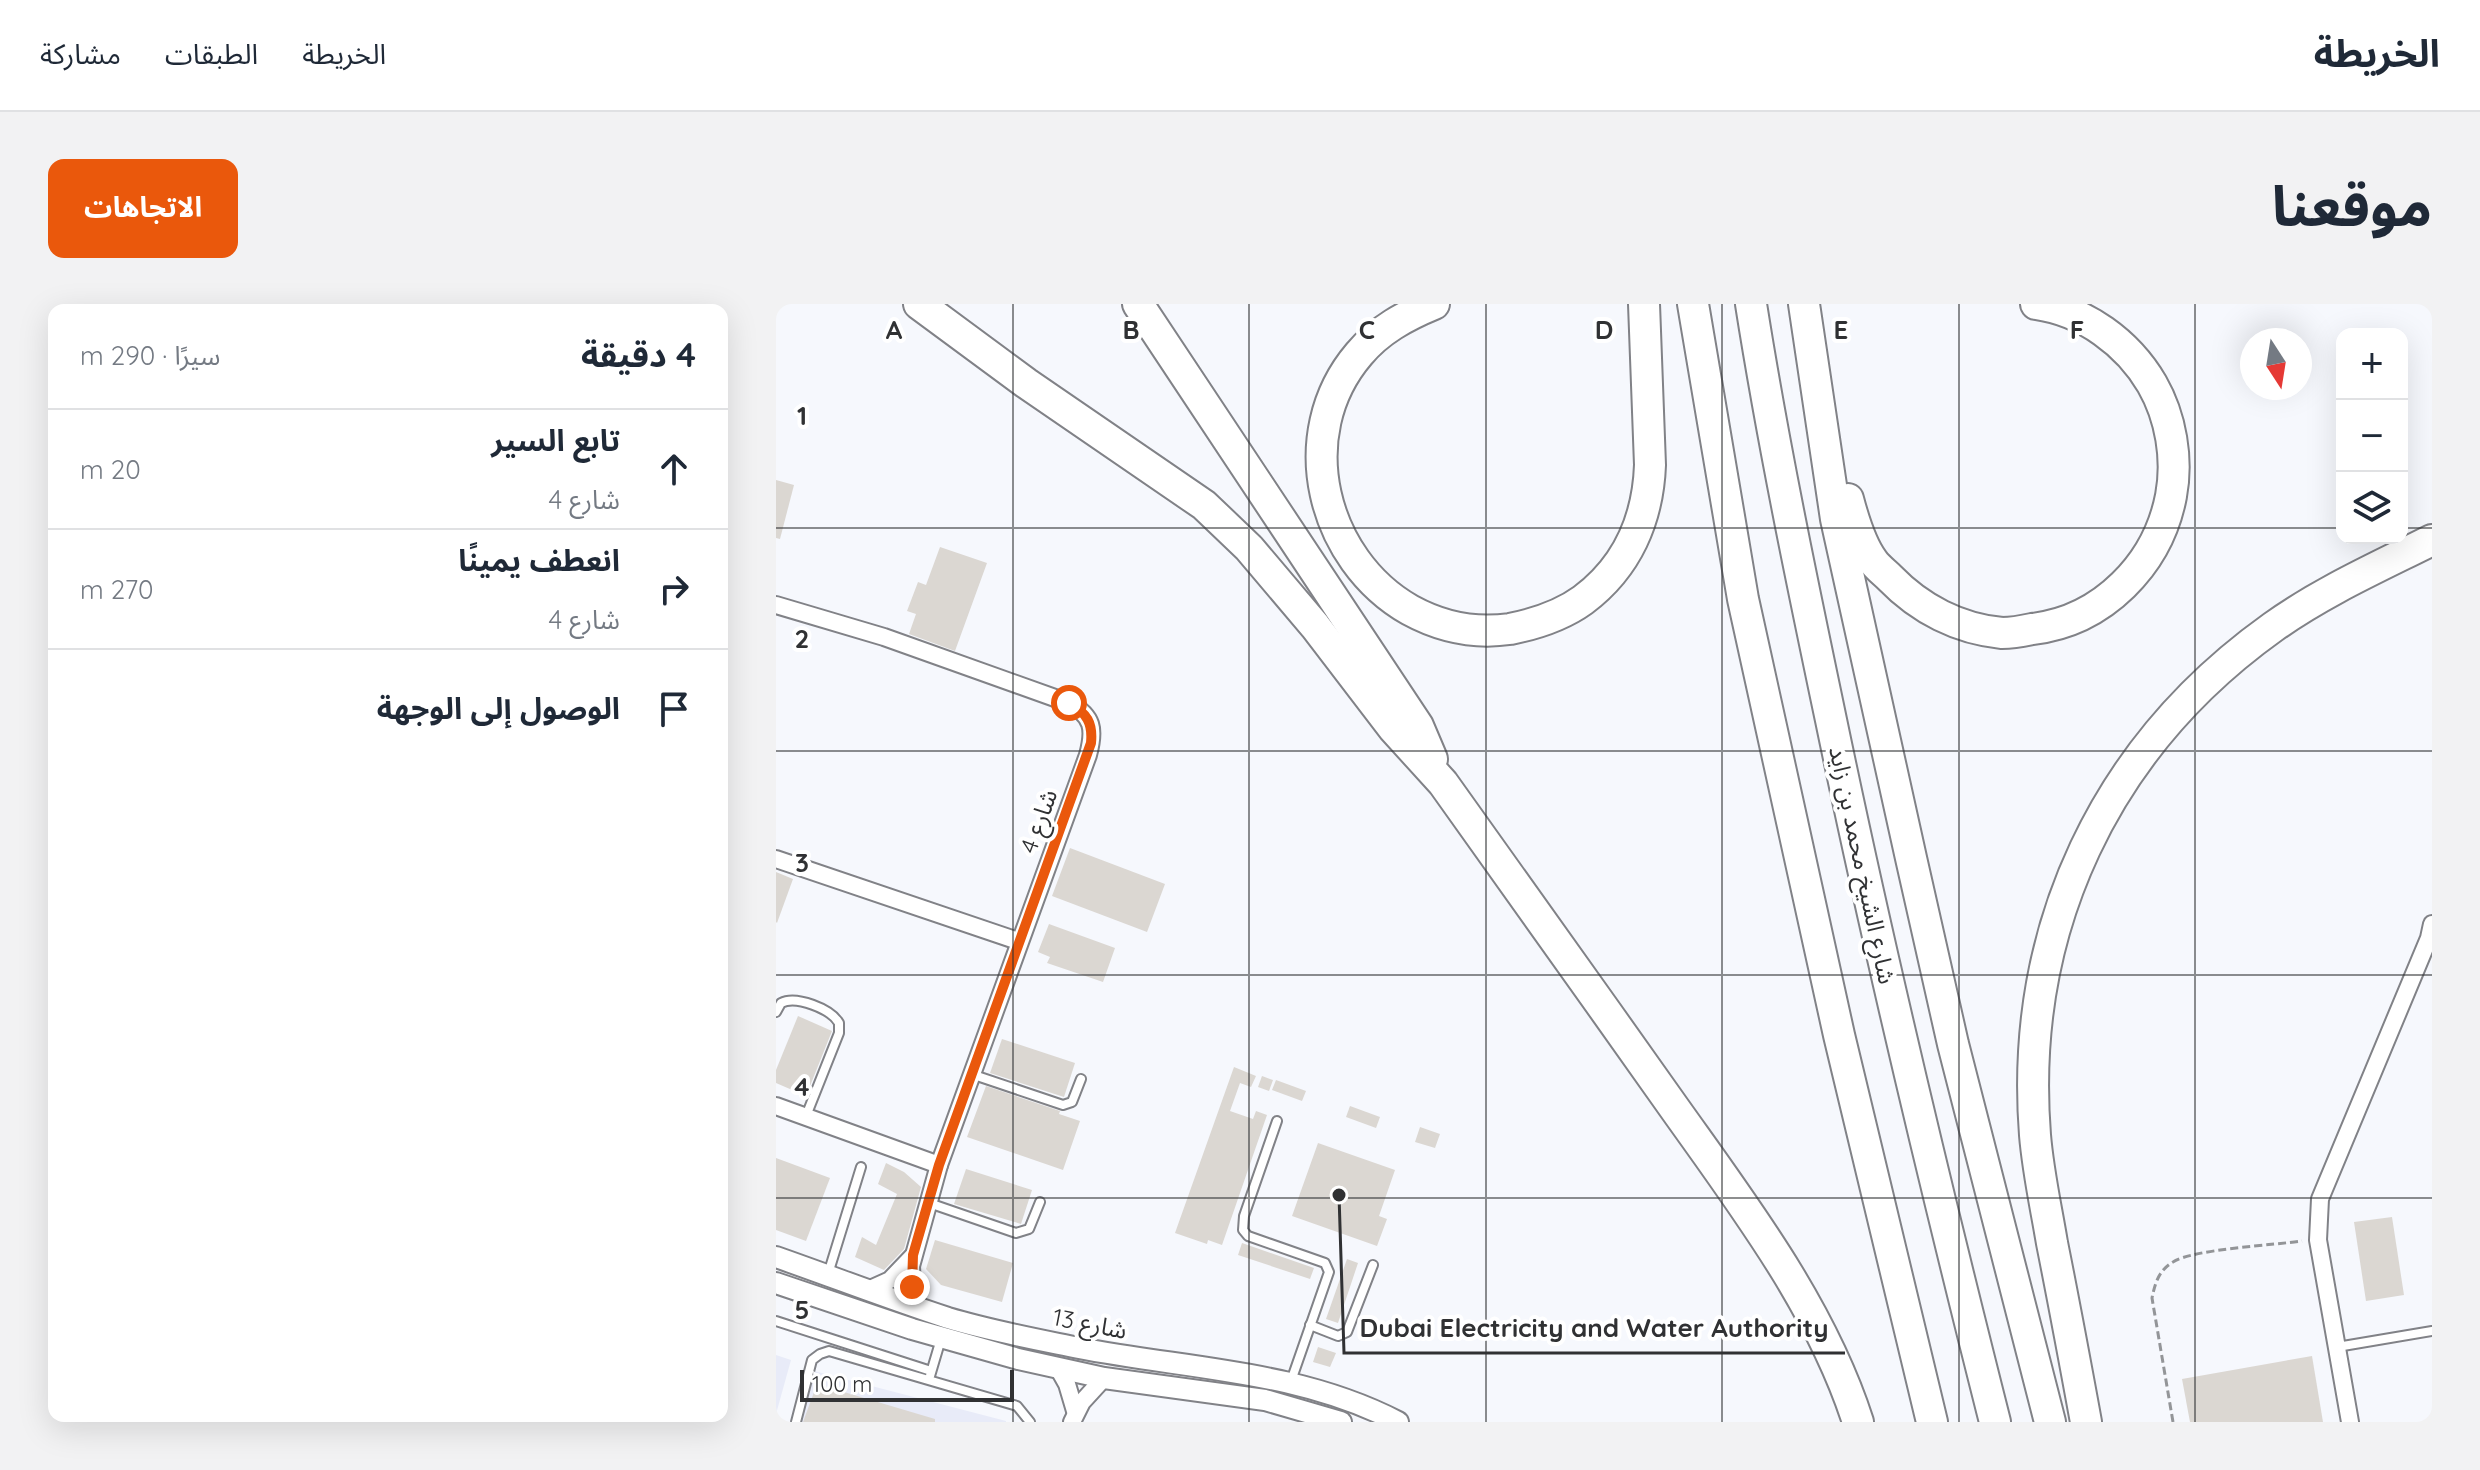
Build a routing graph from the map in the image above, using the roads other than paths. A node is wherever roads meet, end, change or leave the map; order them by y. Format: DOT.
graph roads {
  1 [pos="919,304"];
  2 [pos="1138,304"];
  3 [pos="1434,304"];
  4 [pos="1644,304"];
  5 [pos="1693,304"];
  6 [pos="1751,304"];
  7 [pos="1804,304"];
  8 [pos="2036,304"];
  9 [pos="1810,353"];
  10 [pos="2432,540"];
  11 [pos="2432,564"];
  12 [pos="776,605"];
  13 [pos="2248,645"];
  14 [pos="1443,783"];
  15 [pos="776,859"];
  16 [pos="2431,932"];
  17 [pos="1018,941"];
  18 [pos="776,1012"];
  19 [pos="971,1074"];
  20 [pos="1081,1079"];
  21 [pos="776,1106"];
  22 [pos="806,1117"];
  23 [pos="1277,1121"];
  24 [pos="939,1165"];
  25 [pos="861,1167"];
  26 [pos="1040,1202"];
  27 [pos="928,1203"];
  28 [pos="913,1255"];
  29 [pos="776,1257"];
  30 [pos="1373,1265"];
  31 [pos="827,1274"];
  32 [pos="776,1283"];
  33 [pos="870,1289"];
  34 [pos="918,1307"];
  35 [pos="776,1321"];
  36 [pos="1310,1325"];
  37 [pos="2432,1331"];
  38 [pos="941,1338"];
  39 [pos="2337,1347"];
  40 [pos="1058,1368"];
  41 [pos="930,1375"];
  42 [pos="1104,1378"];
  43 [pos="1291,1382"];
  44 [pos="1073,1416"];
  45 [pos="796,1422"];
  46 [pos="1030,1422"];
  47 [pos="1341,1422"];
  48 [pos="1398,1422"];
  49 [pos="1858,1422"];
  50 [pos="1932,1422"];
  51 [pos="1995,1422"];
  52 [pos="2050,1422"];
  53 [pos="2086,1422"];
  54 [pos="2350,1422"];
  1 -- 14 [label="highway"];
  2 -- 14 [label="highway"];
  3 -- 4 [label="highway"];
  5 -- 50 [label="highway"];
  6 -- 51 [label="highway, شارع الشيخ محمد بن زايد"];
  7 -- 9 [label="highway"];
  8 -- 9 [label="highway"];
  9 -- 52 [label="highway"];
  10 -- 13 [label="highway"];
  11 -- 13 [label="highway"];
  12 -- 17 [label="street, شارع 4"];
  13 -- 53 [label="highway"];
  14 -- 49 [label="highway"];
  15 -- 17 [label="street"];
  16 -- 39 [label="street"];
  17 -- 19 [label="street, شارع 4"];
  18 -- 22 [label="lane"];
  19 -- 20 [label="lane"];
  19 -- 24 [label="street, شارع 4"];
  21 -- 22 [label="street"];
  22 -- 24 [label="street"];
  23 -- 36 [label="lane"];
  24 -- 27 [label="street, شارع 4"];
  25 -- 31 [label="lane"];
  26 -- 27 [label="lane"];
  27 -- 28 [label="street, شارع 4"];
  28 -- 33 [label="street, شارع 4"];
  28 -- 34 [label="street, شارع 4"];
  29 -- 31 [label="street, شارع 13"];
  30 -- 36 [label="lane"];
  31 -- 33 [label="street, شارع 13"];
  32 -- 38 [label="street, شارع 13"];
  33 -- 34 [label="street, شارع 13"];
  34 -- 43 [label="street, شارع 13"];
  35 -- 41 [label="lane"];
  36 -- 43 [label="lane"];
  37 -- 39 [label="lane"];
  38 -- 40 [label="street, شارع 13"];
  38 -- 41 [label="lane"];
  39 -- 54 [label="street"];
  40 -- 42 [label="street, شارع 13"];
  40 -- 44 [label="street"];
  41 -- 45 [label="lane"];
  41 -- 46 [label="lane"];
  42 -- 44 [label="street"];
  42 -- 47 [label="street, شارع 13"];
  43 -- 48 [label="street, شارع 13"];
}
